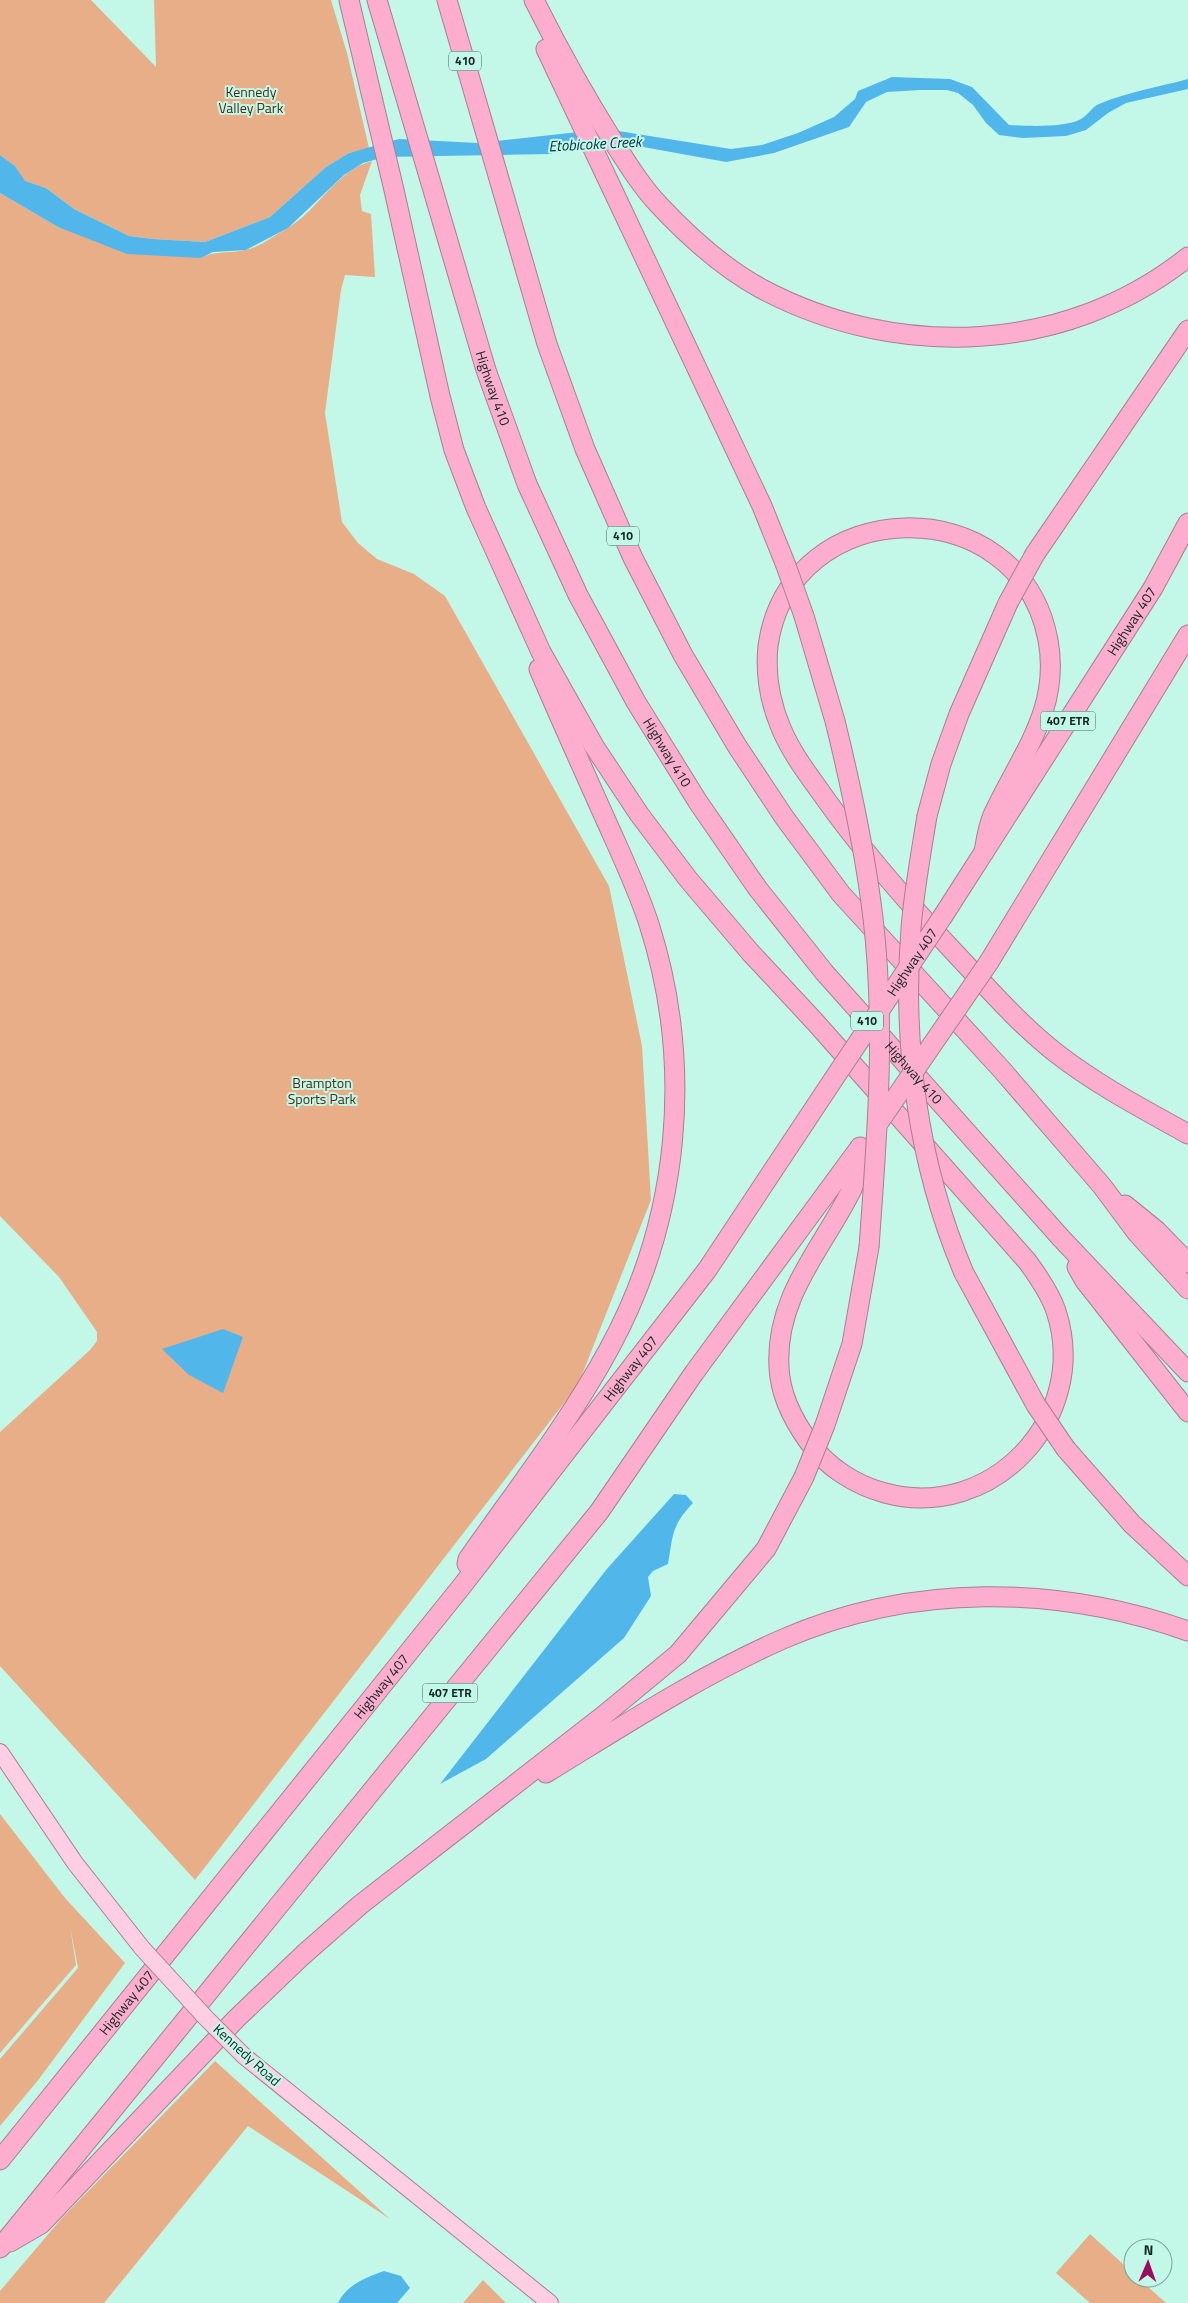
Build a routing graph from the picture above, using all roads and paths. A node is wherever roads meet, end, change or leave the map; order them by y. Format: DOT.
graph roads {
  1 [pos="350,0"];
  2 [pos="377,0"];
  3 [pos="447,0"];
  4 [pos="524,0"];
  5 [pos="534,0"];
  6 [pos="581,104"];
  7 [pos="1188,257"];
  8 [pos="1188,330"];
  9 [pos="476,508"];
  10 [pos="1188,523"];
  11 [pos="1188,634"];
  12 [pos="984,852"];
  13 [pos="1188,1134"];
  14 [pos="860,1147"];
  15 [pos="1102,1186"];
  16 [pos="1061,1238"];
  17 [pos="1188,1264"];
  18 [pos="1188,1289"];
  19 [pos="1188,1372"];
  20 [pos="1188,1412"];
  21 [pos="1188,1576"];
  22 [pos="462,1586"];
  23 [pos="1188,1631"];
  24 [pos="0,1752"];
  25 [pos="496,1798"];
  26 [pos="0,2160"];
  27 [pos="0,2248"];
  28 [pos="550,2303"];
  1 -- 9 [label="highway"];
  2 -- 16 [label="highway, Highway 410 / 410"];
  3 -- 15 [label="highway, 410"];
  4 -- 6 [label="highway"];
  5 -- 6 [label="highway"];
  6 -- 7 [label="highway"];
  6 -- 25 [label="highway, bridge"];
  8 -- 21 [label="highway, bridge"];
  9 -- 14 [label="highway"];
  9 -- 22 [label="highway"];
  10 -- 12 [label="highway, Highway 407 / 407 ETR"];
  11 -- 14 [label="highway, 407 ETR, bridge"];
  12 -- 13 [label="highway"];
  12 -- 22 [label="highway, Highway 407 / 407 ETR, bridge"];
  14 -- 27 [label="highway, 407 ETR"];
  15 -- 17 [label="highway"];
  15 -- 18 [label="highway, 410"];
  16 -- 19 [label="highway, Highway 410 / 410"];
  16 -- 20 [label="highway"];
  22 -- 26 [label="highway, Highway 407 / 407 ETR"];
  23 -- 25 [label="highway"];
  24 -- 28 [label="main road, Kennedy Road, bridge"];
  25 -- 27 [label="highway"];
}
